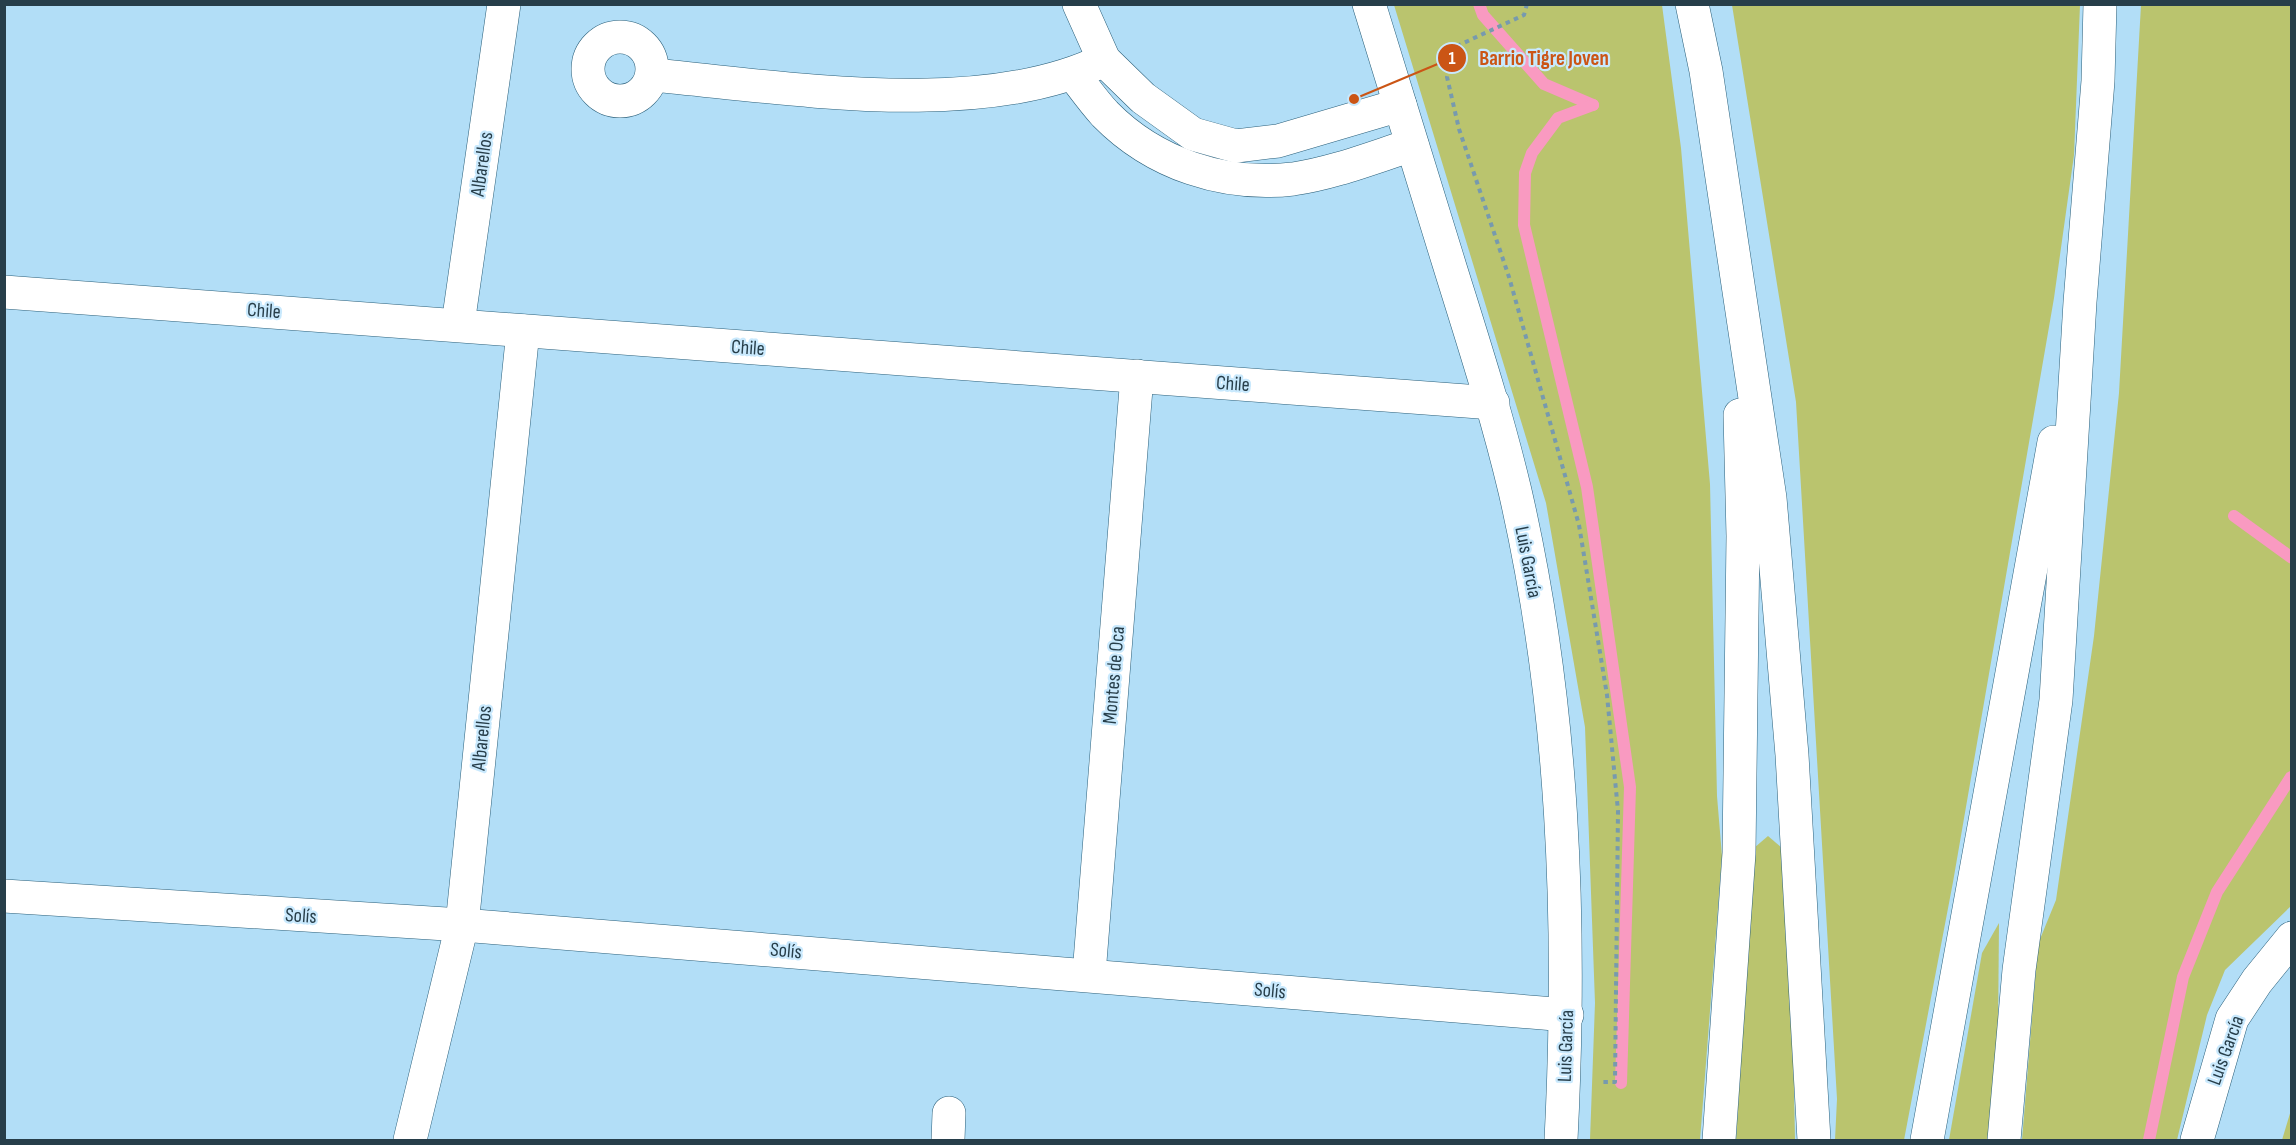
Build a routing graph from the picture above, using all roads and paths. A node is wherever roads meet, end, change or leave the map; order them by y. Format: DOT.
graph roads {
  1 [pos="504,4"];
  2 [pos="1079,4"];
  3 [pos="1369,4"];
  4 [pos="1527,4"];
  5 [pos="1692,4"];
  6 [pos="2100,4"];
  7 [pos="1478,36"];
  8 [pos="1104,60"];
  9 [pos="652,75"];
  10 [pos="1074,75"];
  11 [pos="1400,105"];
  12 [pos="1412,145"];
  13 [pos="1736,282"];
  14 [pos="4,292"];
  15 [pos="2080,302"];
  16 [pos="458,324"];
  17 [pos="523,331"];
  18 [pos="1137,376"];
  19 [pos="1492,403"];
  20 [pos="4,896"];
  21 [pos="462,925"];
  22 [pos="2292,938"];
  23 [pos="1089,974"];
  24 [pos="1567,1015"];
  25 [pos="410,1140"];
  26 [pos="1561,1140"];
  27 [pos="1719,1140"];
  28 [pos="1814,1140"];
  29 [pos="1927,1140"];
  30 [pos="2004,1140"];
  31 [pos="2197,1140"];
  1 -- 16 [label="main road, Albarellos"];
  2 -- 8 [label="main road"];
  3 -- 11 [label="main road, Luis García"];
  4 -- 7 [label="path"];
  5 -- 13 [label="main road"];
  6 -- 15 [label="main road"];
  8 -- 10 [label="main road"];
  8 -- 11 [label="main road"];
  9 -- 10 [label="main road"];
  10 -- 12 [label="main road"];
  11 -- 12 [label="main road, Luis García"];
  12 -- 19 [label="main road, Luis García"];
  13 -- 27 [label="main road"];
  13 -- 28 [label="main road"];
  14 -- 16 [label="main road, Chile"];
  15 -- 29 [label="main road"];
  15 -- 30 [label="main road"];
  16 -- 17 [label="main road, Chile"];
  17 -- 18 [label="main road, Chile"];
  17 -- 21 [label="main road, Albarellos"];
  18 -- 19 [label="main road, Chile"];
  18 -- 23 [label="main road, Montes de Oca"];
  19 -- 24 [label="main road, Luis García"];
  20 -- 21 [label="main road, Solís"];
  21 -- 23 [label="main road, Solís"];
  21 -- 25 [label="main road, Albarellos"];
  22 -- 31 [label="main road, Luis García"];
  23 -- 24 [label="main road, Solís"];
  24 -- 26 [label="main road, Luis García"];
}
